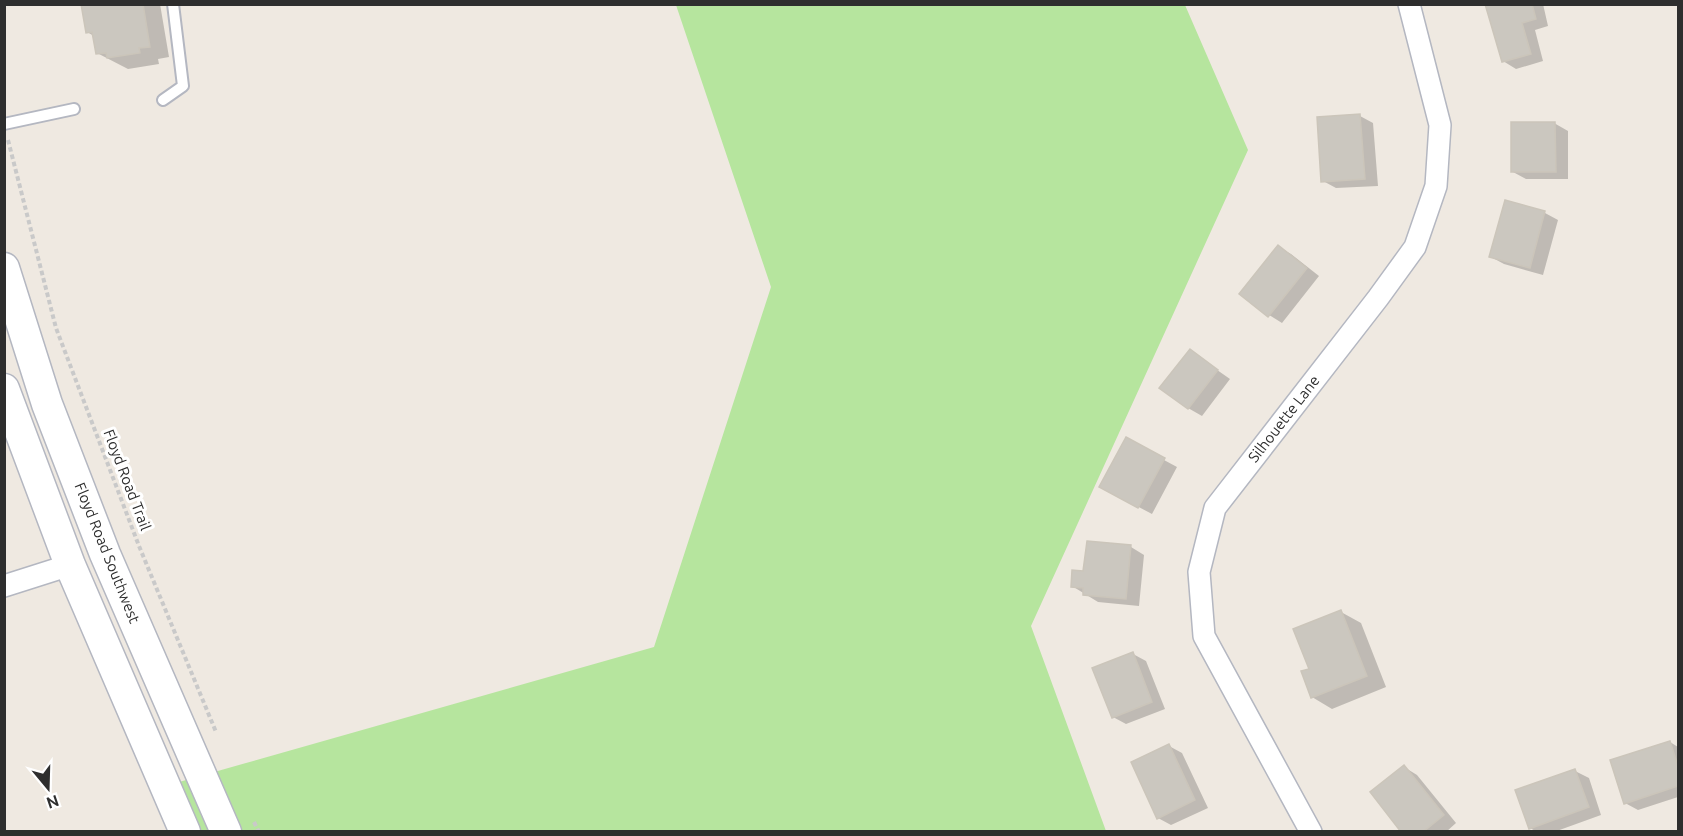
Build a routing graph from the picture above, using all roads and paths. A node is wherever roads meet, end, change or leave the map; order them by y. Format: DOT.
graph roads {
  1 [pos="173,4"];
  2 [pos="1409,4"];
  3 [pos="163,100"];
  4 [pos="74,109"];
  5 [pos="4,124"];
  6 [pos="7,137"];
  7 [pos="4,268"];
  8 [pos="10,294"];
  9 [pos="4,389"];
  10 [pos="70,565"];
  11 [pos="4,586"];
  12 [pos="218,737"];
  13 [pos="237,822"];
  14 [pos="185,831"];
  15 [pos="259,831"];
  16 [pos="1311,831"];
  1 -- 3 [label="lane"];
  2 -- 16 [label="street, Silhouette Lane"];
  4 -- 5 [label="lane"];
  6 -- 12 [label="path, Floyd Road Trail"];
  7 -- 8 [label="main road, Floyd Road Southwest"];
  8 -- 13 [label="main road, Floyd Road Southwest"];
  9 -- 10 [label="main road"];
  10 -- 11 [label="street"];
  10 -- 14 [label="main road"];
  13 -- 15 [label="path"];
}
